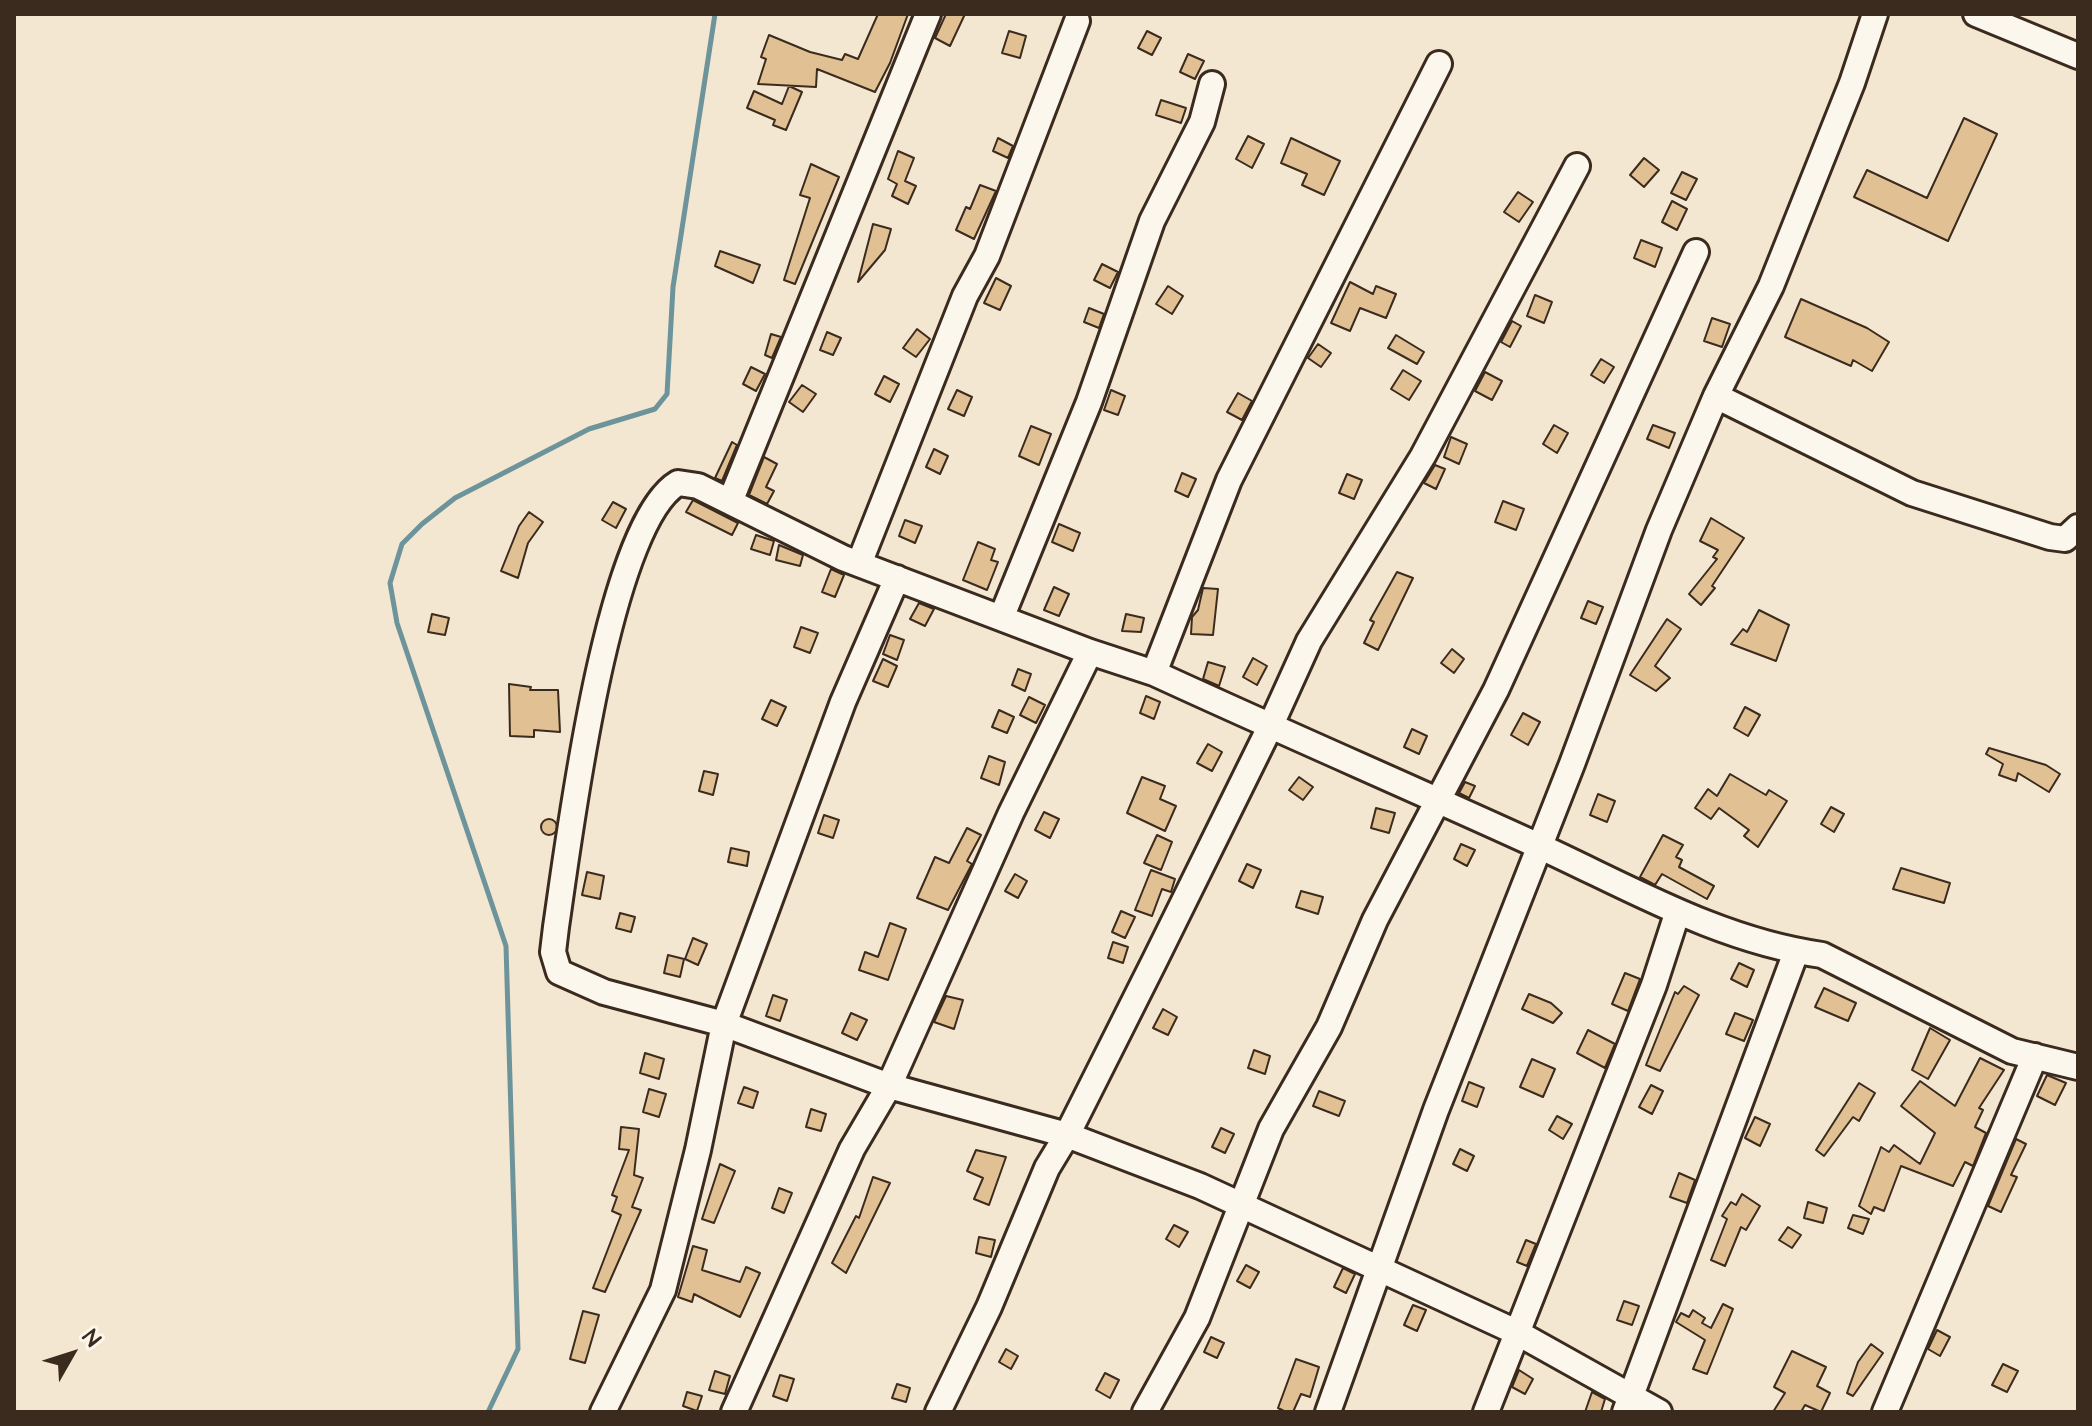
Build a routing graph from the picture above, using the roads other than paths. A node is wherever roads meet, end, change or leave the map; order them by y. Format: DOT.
graph roads {
  1 [pos="928,14"];
  2 [pos="1875,14"];
  3 [pos="1976,14"];
  4 [pos="1077,21"];
  5 [pos="2078,56"];
  6 [pos="1439,64"];
  7 [pos="1212,84"];
  8 [pos="1577,166"];
  9 [pos="1696,252"];
  10 [pos="1716,396"];
  11 [pos="730,502"];
  12 [pos="2078,527"];
  13 [pos="859,564"];
  14 [pos="897,578"];
  15 [pos="1002,616"];
  16 [pos="1090,652"];
  17 [pos="1154,673"];
  18 [pos="1270,727"];
  19 [pos="1435,800"];
  20 [pos="1539,846"];
  21 [pos="1677,914"];
  22 [pos="1796,952"];
  23 [pos="724,1024"];
  24 [pos="2035,1056"];
  25 [pos="2078,1067"];
  26 [pos="889,1086"];
  27 [pos="1067,1135"];
  28 [pos="1240,1203"];
  29 [pos="1378,1268"];
  30 [pos="1516,1332"];
  31 [pos="1627,1403"];
  32 [pos="603,1412"];
  33 [pos="734,1412"];
  34 [pos="938,1412"];
  35 [pos="1145,1412"];
  36 [pos="1328,1412"];
  37 [pos="1486,1412"];
  38 [pos="1659,1412"];
  39 [pos="1885,1412"];
  1 -- 11 [label="street"];
  2 -- 10 [label="street"];
  3 -- 5 [label="street"];
  4 -- 13 [label="street"];
  6 -- 17 [label="street"];
  7 -- 15 [label="street"];
  8 -- 18 [label="street"];
  9 -- 19 [label="street"];
  10 -- 12 [label="street"];
  10 -- 20 [label="street"];
  11 -- 13 [label="street"];
  11 -- 23 [label="street"];
  13 -- 14 [label="street"];
  14 -- 15 [label="street"];
  14 -- 23 [label="street"];
  15 -- 16 [label="street"];
  16 -- 17 [label="street"];
  16 -- 26 [label="street"];
  17 -- 18 [label="street"];
  18 -- 19 [label="street"];
  18 -- 27 [label="street"];
  19 -- 20 [label="street"];
  19 -- 28 [label="street"];
  20 -- 21 [label="street"];
  20 -- 29 [label="street"];
  21 -- 22 [label="street"];
  21 -- 30 [label="street"];
  22 -- 24 [label="street"];
  22 -- 31 [label="street"];
  23 -- 26 [label="street"];
  23 -- 32 [label="street"];
  24 -- 25 [label="street"];
  24 -- 39 [label="street"];
  26 -- 27 [label="street"];
  26 -- 33 [label="street"];
  27 -- 28 [label="street"];
  27 -- 34 [label="street"];
  28 -- 29 [label="street"];
  28 -- 35 [label="street"];
  29 -- 30 [label="street"];
  29 -- 36 [label="street"];
  30 -- 31 [label="street"];
  30 -- 37 [label="street"];
  31 -- 38 [label="street"];
}
